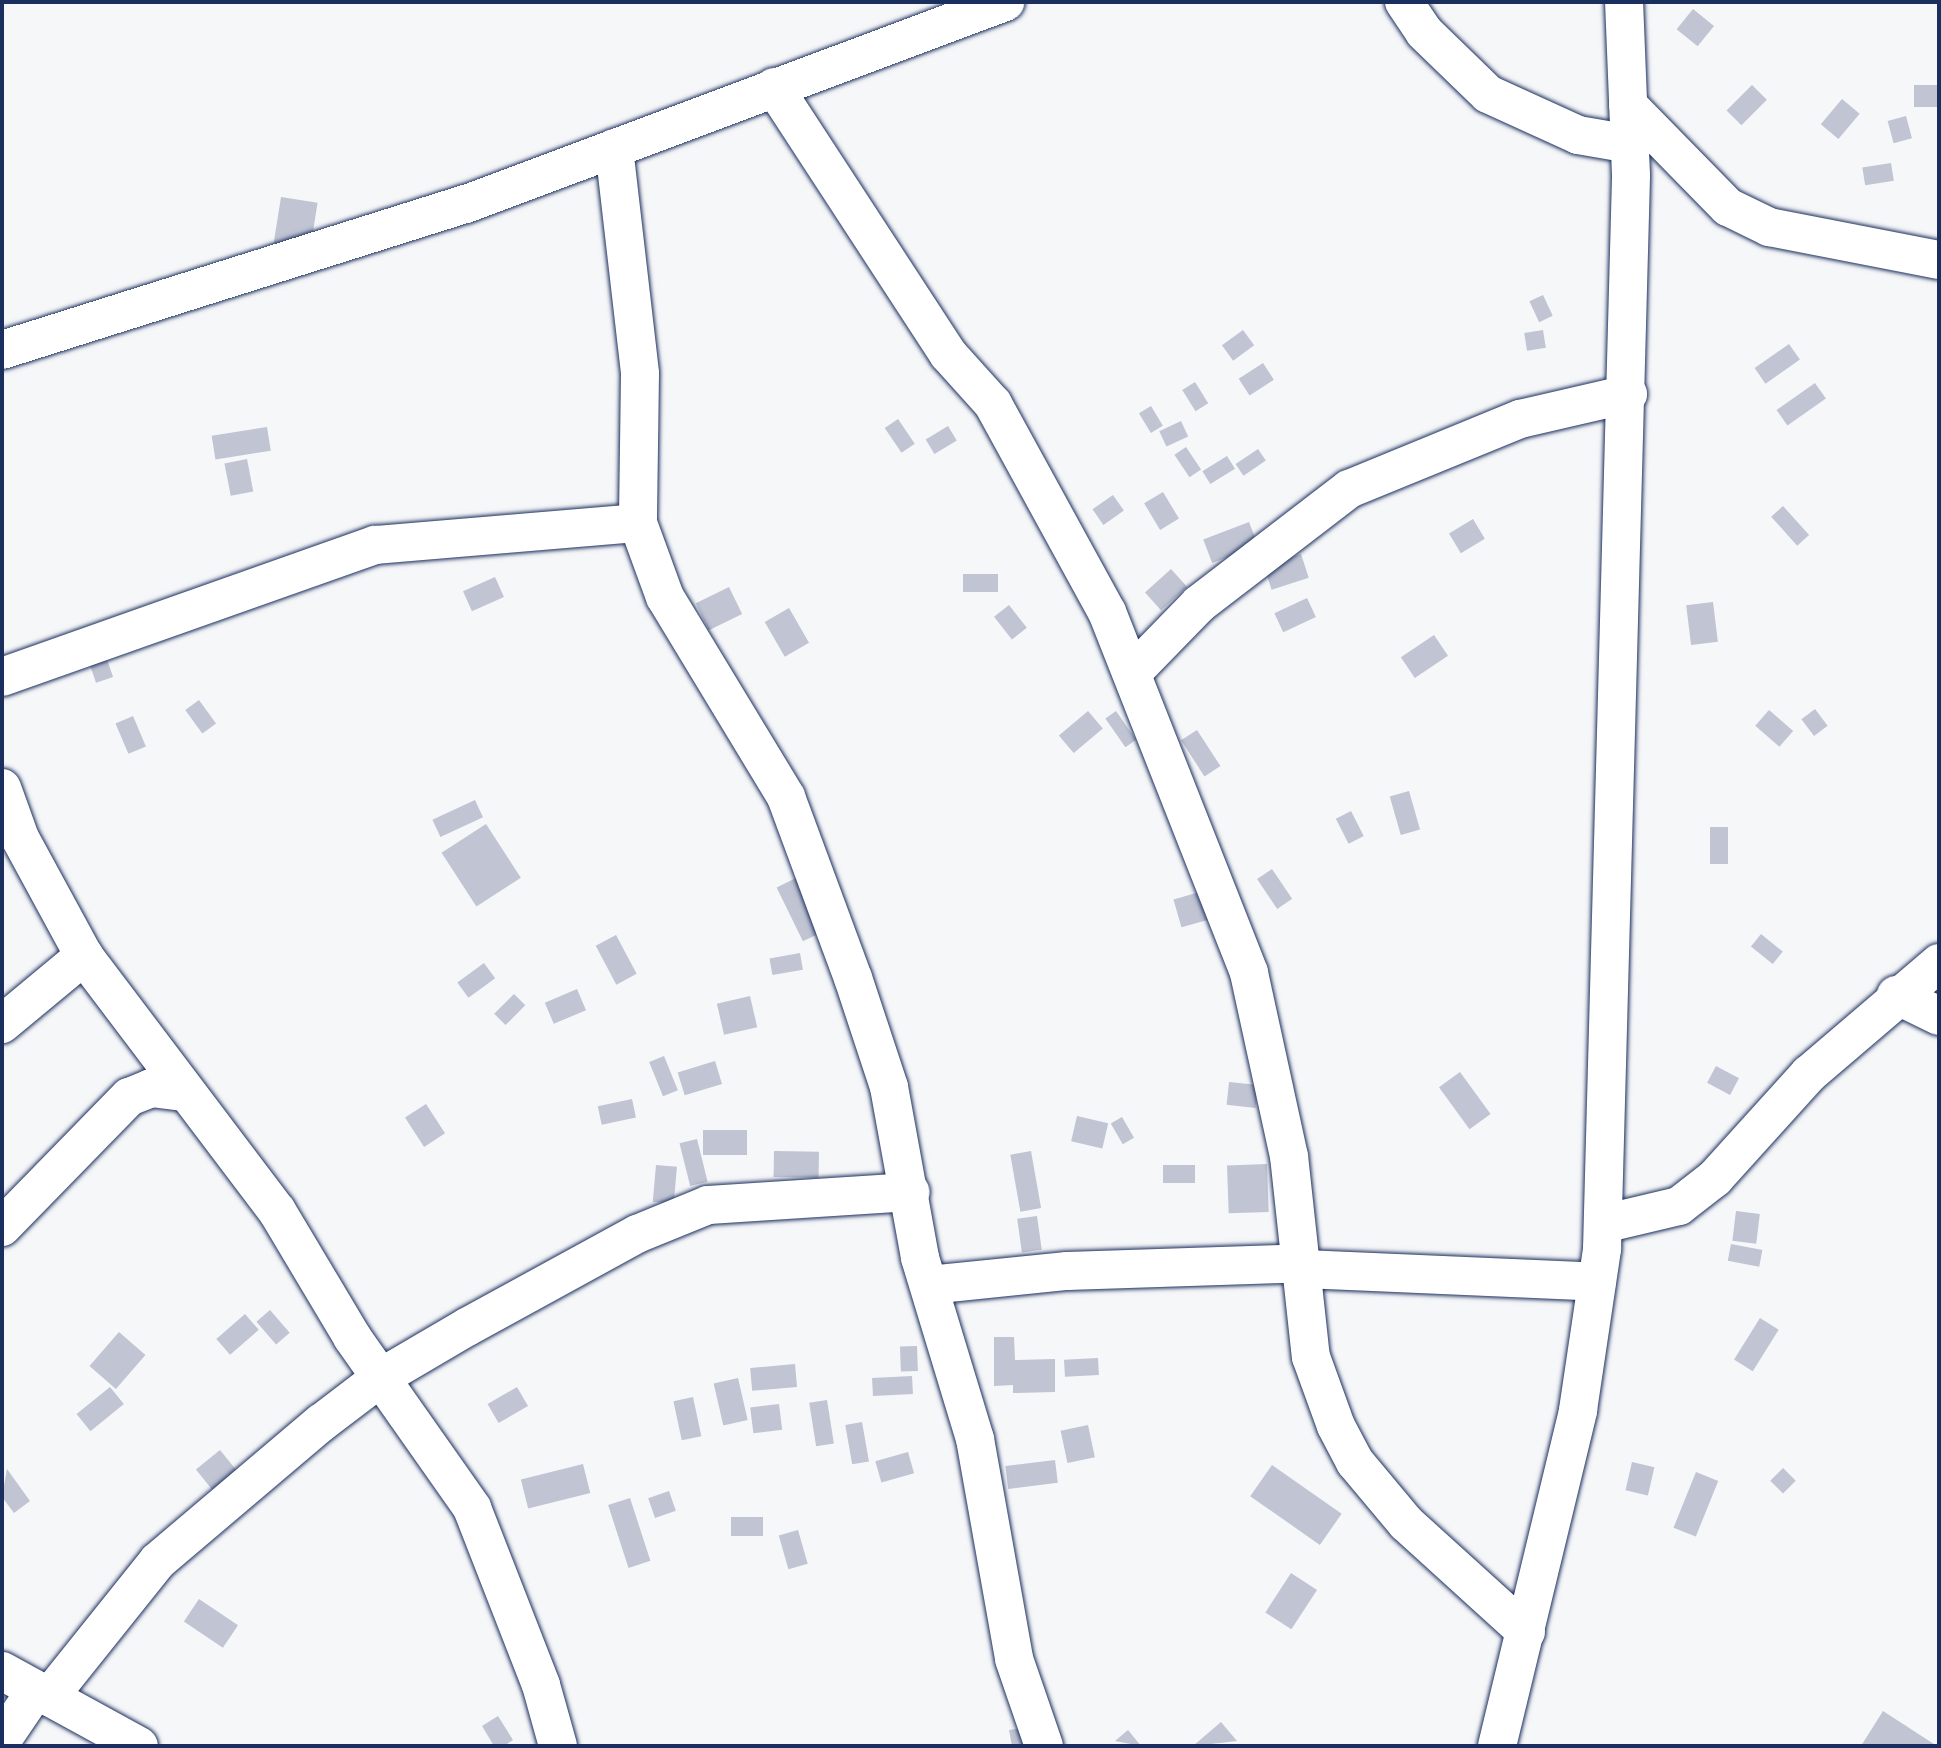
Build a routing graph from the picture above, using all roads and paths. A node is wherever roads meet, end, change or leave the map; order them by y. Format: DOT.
graph roads {
  1 [pos="1005,2"];
  2 [pos="1404,2"];
  3 [pos="1626,4"];
  4 [pos="774,87"];
  5 [pos="1628,105"];
  6 [pos="1630,144"];
  7 [pos="614,148"];
  8 [pos="1935,257"];
  9 [pos="2,350"];
  10 [pos="1628,394"];
  11 [pos="638,523"];
  12 [pos="1132,673"];
  13 [pos="2,677"];
  14 [pos="2,788"];
  15 [pos="84,956"];
  16 [pos="1939,963"];
  17 [pos="1896,995"];
  18 [pos="1939,1016"];
  19 [pos="2,1024"];
  20 [pos="185,1092"];
  21 [pos="911,1192"];
  22 [pos="1603,1224"];
  23 [pos="2,1227"];
  24 [pos="1305,1266"];
  25 [pos="1597,1282"];
  26 [pos="929,1285"];
  27 [pos="380,1378"];
  28 [pos="1526,1632"];
  29 [pos="2,1671"];
  30 [pos="43,1693"];
  31 [pos="2,1740"];
  32 [pos="139,1746"];
  33 [pos="558,1746"];
  34 [pos="1044,1746"];
  35 [pos="1497,1746"];
  1 -- 4 [label="street"];
  2 -- 6 [label="street"];
  3 -- 5 [label="street"];
  4 -- 7 [label="street"];
  4 -- 12 [label="street"];
  5 -- 6 [label="street"];
  5 -- 8 [label="street"];
  6 -- 10 [label="street"];
  7 -- 9 [label="street"];
  7 -- 11 [label="street"];
  10 -- 12 [label="street"];
  10 -- 22 [label="street"];
  11 -- 13 [label="street"];
  11 -- 21 [label="street"];
  12 -- 24 [label="street"];
  14 -- 15 [label="street"];
  15 -- 19 [label="street"];
  15 -- 20 [label="street"];
  16 -- 17 [label="street"];
  17 -- 18 [label="street"];
  17 -- 22 [label="street"];
  20 -- 23 [label="street"];
  20 -- 27 [label="street"];
  21 -- 26 [label="street"];
  21 -- 27 [label="street"];
  22 -- 25 [label="street"];
  24 -- 25 [label="street"];
  24 -- 26 [label="street"];
  24 -- 28 [label="street"];
  25 -- 28 [label="street"];
  26 -- 34 [label="street"];
  27 -- 30 [label="street"];
  27 -- 33 [label="street"];
  28 -- 35 [label="street"];
  29 -- 30 [label="street"];
  30 -- 31 [label="street"];
  30 -- 32 [label="street"];
}
